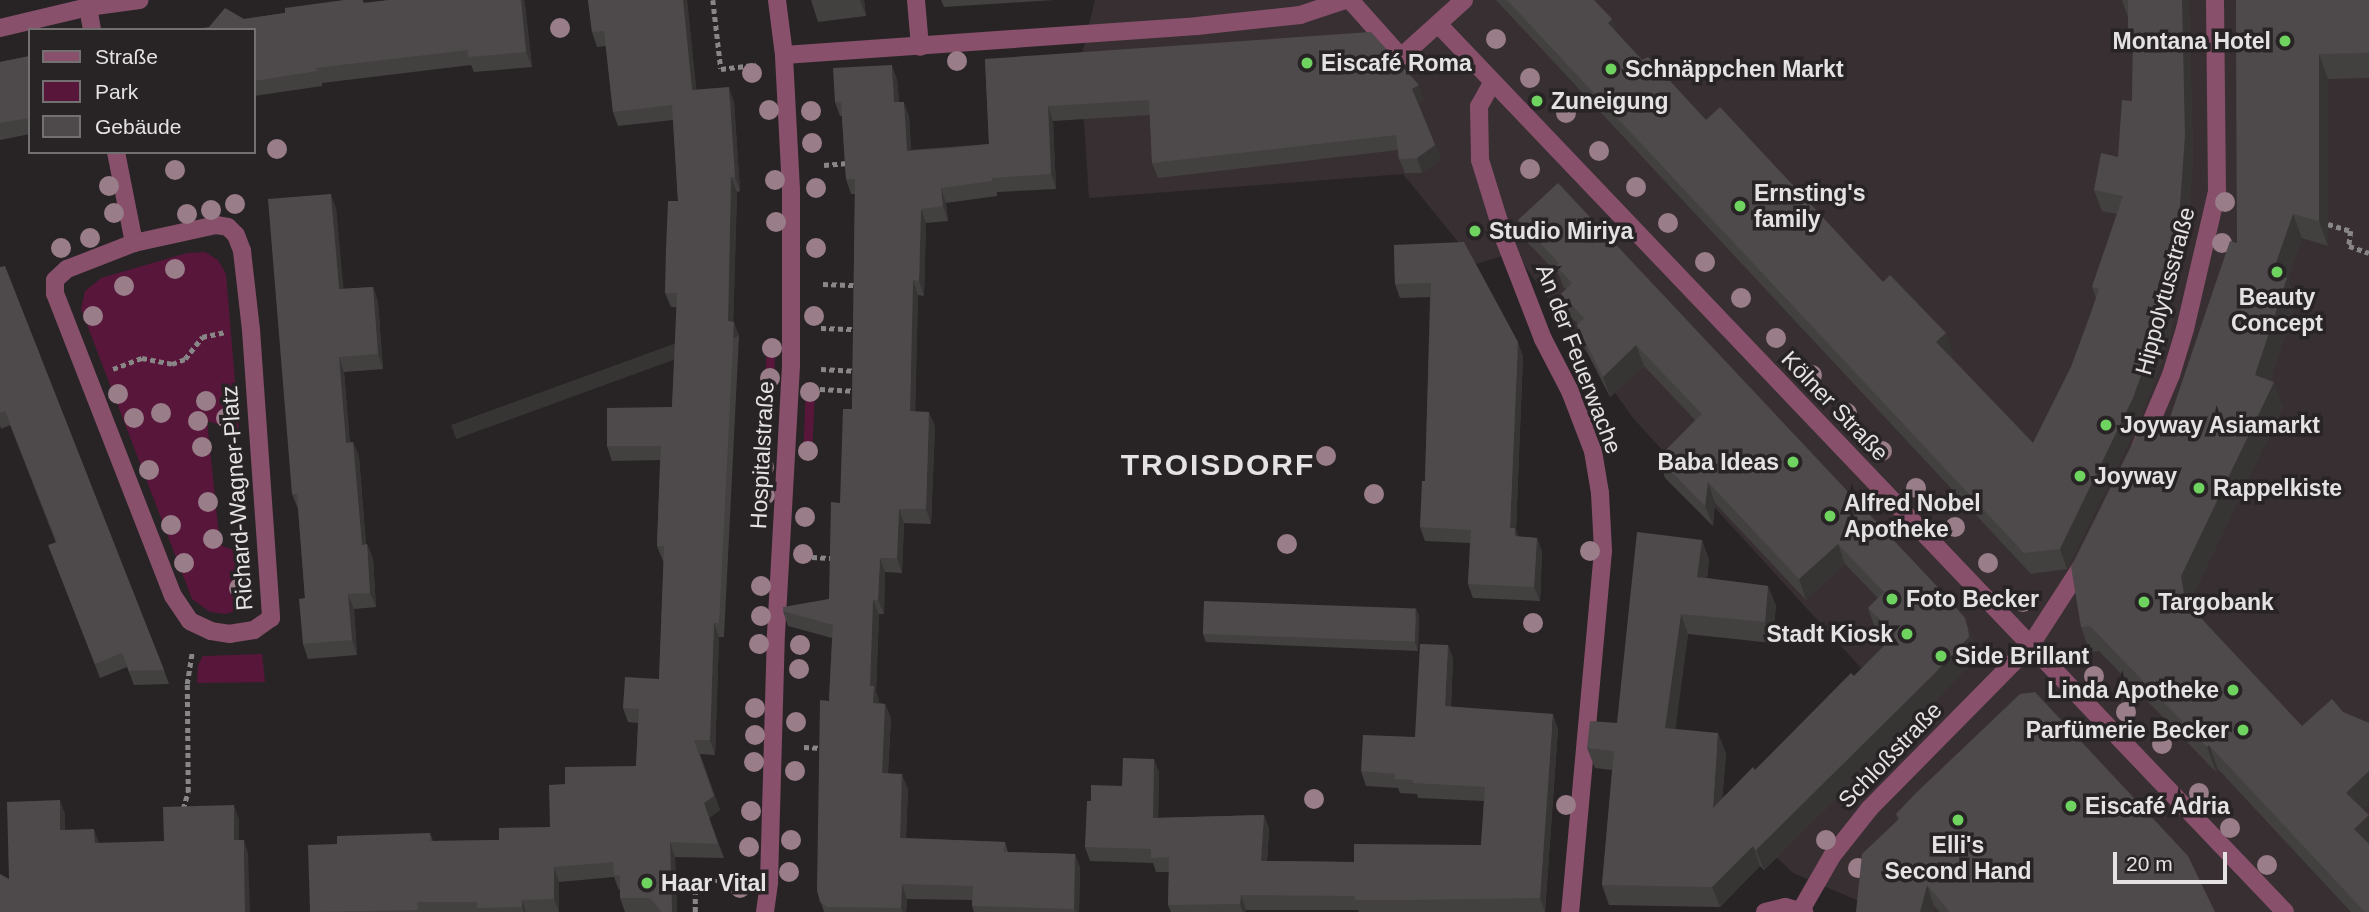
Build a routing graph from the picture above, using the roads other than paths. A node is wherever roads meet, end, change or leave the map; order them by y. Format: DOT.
graph roads {
  1 [pos="139,0"];
  2 [pos="777,0"];
  3 [pos="916,0"];
  4 [pos="1347,0"];
  5 [pos="1464,0"];
  6 [pos="2215,0"];
  7 [pos="88,7"];
  8 [pos="1438,24"];
  9 [pos="0,28"];
  10 [pos="92,28"];
  11 [pos="919,47"];
  12 [pos="784,55"];
  13 [pos="1492,83"];
  14 [pos="116,154"];
  15 [pos="134,243"];
  16 [pos="2134,460"];
  17 [pos="2091,548"];
  18 [pos="2031,646"];
  19 [pos="1803,911"];
  20 [pos="765,912"];
  21 [pos="1570,912"];
  22 [pos="1765,912"];
  23 [pos="2285,912"];
  1 -- 7 [label="street"];
  2 -- 12 [label="street, Hospitalstraße"];
  3 -- 11 [label="street"];
  4 -- 8 [label="street"];
  4 -- 11 [label="street"];
  5 -- 8 [label="street"];
  6 -- 16 [label="street, Hippolytusstraße"];
  7 -- 9 [label="street"];
  7 -- 10 [label="street"];
  8 -- 13 [label="street, Kölner Straße"];
  11 -- 12 [label="street"];
  12 -- 20 [label="street, Hospitalstraße"];
  13 -- 18 [label="street, Kölner Straße"];
  13 -- 21 [label="street, An der Feuerwache"];
  14 -- 15 [label="street"];
  15 -- 15 [label="street, Richard-Wagner-Platz"];
  17 -- 18 [label="street"];
  18 -- 19 [label="street, Schloßstraße"];
  18 -- 23 [label="street, Kölner Straße"];
  19 -- 22 [label="street"];
}
